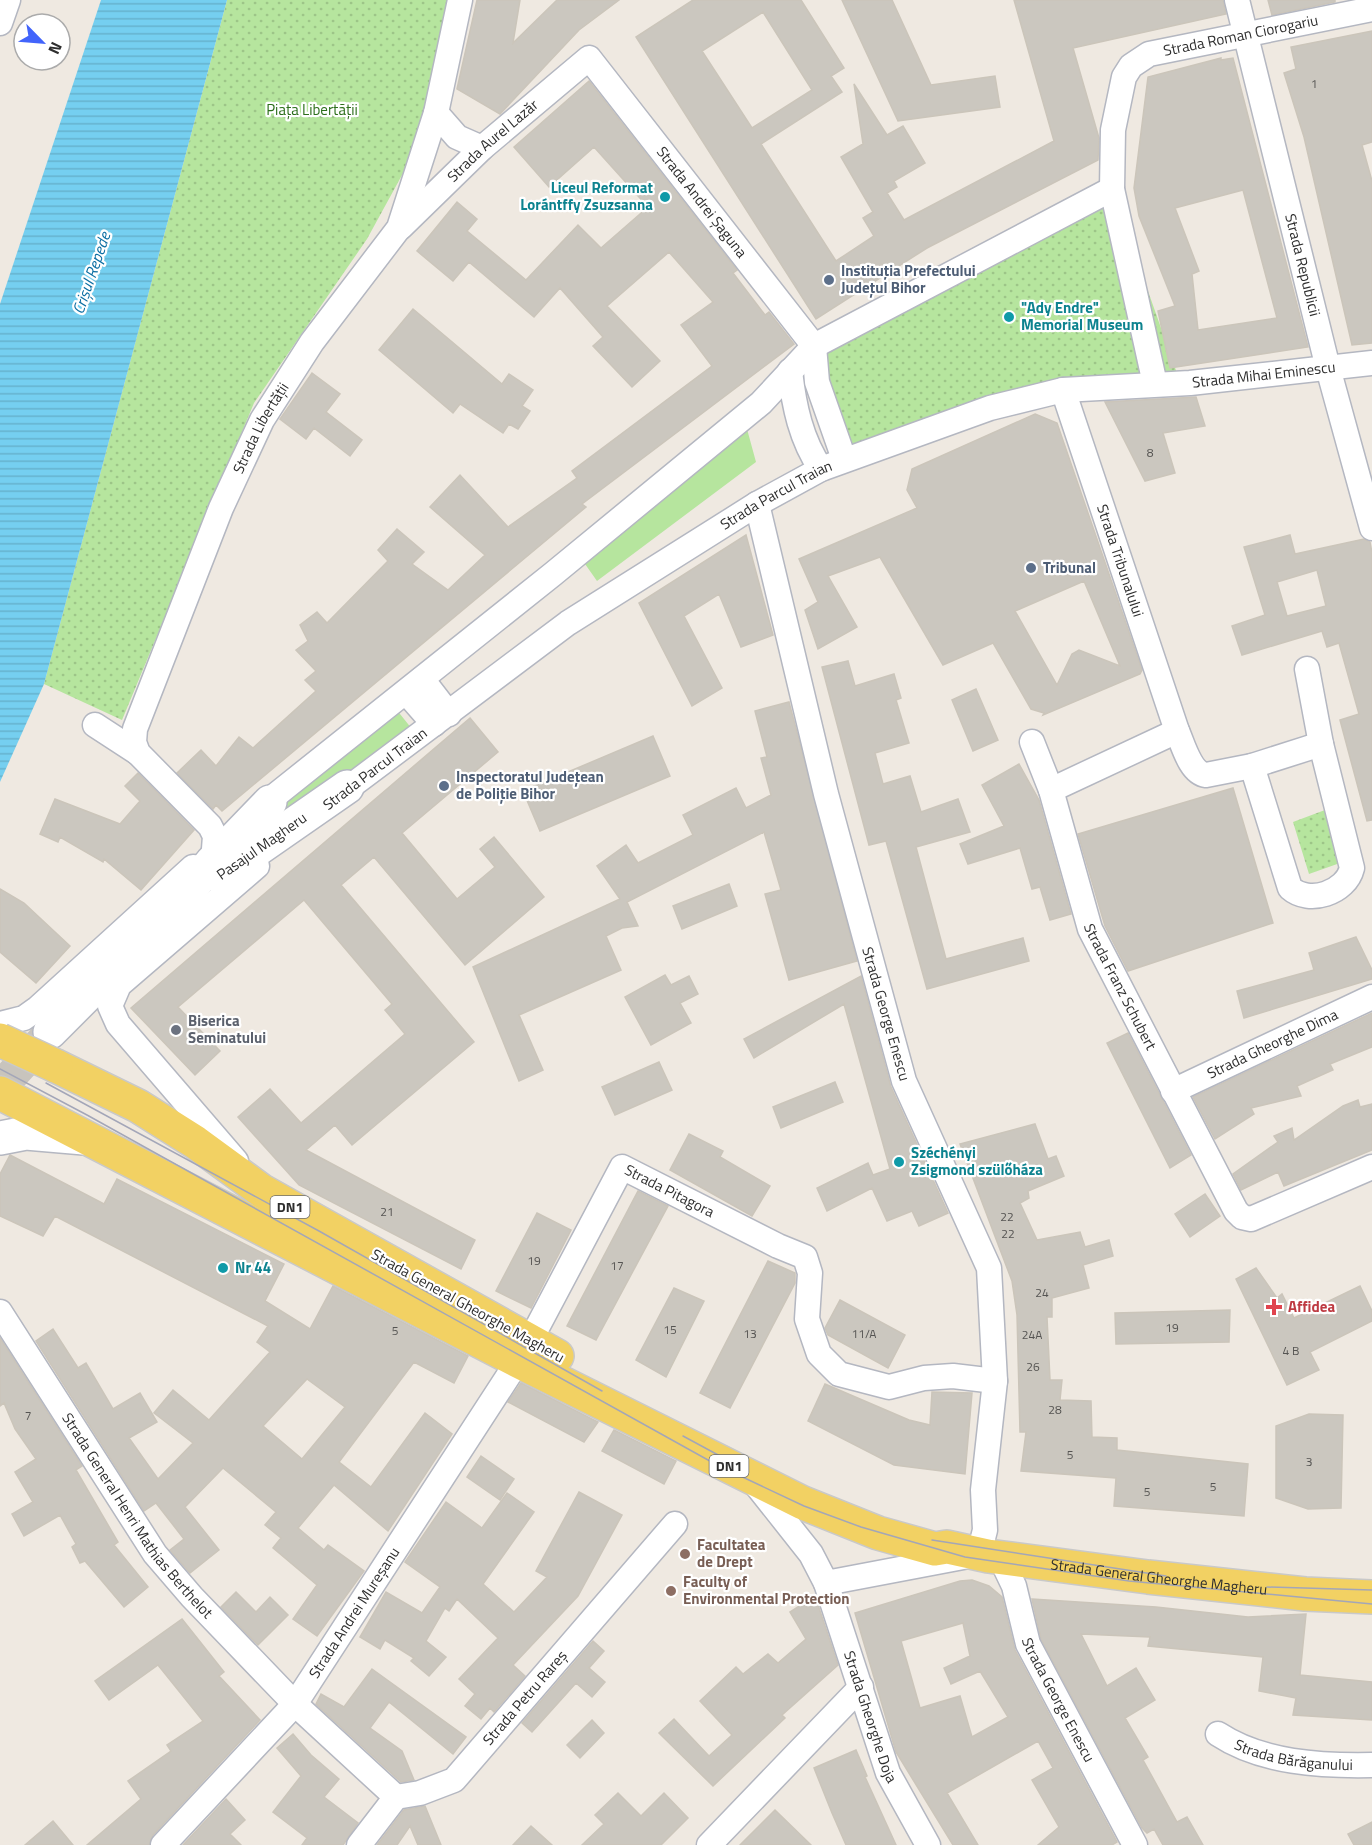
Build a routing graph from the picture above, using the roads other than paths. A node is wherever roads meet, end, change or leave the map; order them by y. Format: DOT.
graph roads {
  1 [pos="8,0"];
  2 [pos="460,0"];
  3 [pos="1238,0"];
  4 [pos="1372,9"];
  5 [pos="0,23"];
  6 [pos="1246,35"];
  7 [pos="589,58"];
  8 [pos="436,113"];
  9 [pos="482,148"];
  10 [pos="1112,189"];
  11 [pos="399,228"];
  12 [pos="814,346"];
  13 [pos="1372,363"];
  14 [pos="1328,368"];
  15 [pos="790,371"];
  16 [pos="1155,384"];
  17 [pos="1062,390"];
  18 [pos="761,403"];
  19 [pos="794,404"];
  20 [pos="825,411"];
  21 [pos="844,459"];
  22 [pos="821,469"];
  23 [pos="757,504"];
  24 [pos="1372,528"];
  25 [pos="1307,669"];
  26 [pos="414,685"];
  27 [pos="442,719"];
  28 [pos="95,725"];
  29 [pos="1177,731"];
  30 [pos="1032,742"];
  31 [pos="1321,744"];
  32 [pos="138,753"];
  33 [pos="1252,766"];
  34 [pos="347,787"];
  35 [pos="1051,790"];
  36 [pos="270,802"];
  37 [pos="214,849"];
  38 [pos="178,904"];
  39 [pos="1372,997"];
  40 [pos="0,1024"];
  41 [pos="50,1032"];
  42 [pos="0,1040"];
  43 [pos="1173,1091"];
  44 [pos="0,1093"];
  45 [pos="0,1138"];
  46 [pos="84,1138"];
  47 [pos="1372,1167"];
  48 [pos="262,1191"];
  49 [pos="0,1312"];
  50 [pos="524,1351"];
  51 [pos="995,1381"];
  52 [pos="747,1474"];
  53 [pos="675,1524"];
  54 [pos="947,1547"];
  55 [pos="983,1555"];
  56 [pos="826,1583"];
  57 [pos="1372,1597"];
  58 [pos="861,1687"];
  59 [pos="295,1704"];
  60 [pos="1218,1734"];
  61 [pos="1372,1765"];
  62 [pos="396,1797"];
  63 [pos="163,1845"];
  64 [pos="359,1845"];
  65 [pos="709,1845"];
  66 [pos="928,1845"];
  67 [pos="1135,1845"];
  1 -- 5 [label="street"];
  2 -- 8 [label="street, Strada Libertății"];
  3 -- 6 [label="street, Strada Republicii"];
  4 -- 6 [label="street, Strada Roman Ciorogariu"];
  6 -- 10 [label="street, Strada Roman Ciorogariu"];
  6 -- 14 [label="street, Strada Republicii"];
  7 -- 9 [label="street, Strada Aurel Lazăr"];
  7 -- 12 [label="street, Strada Andrei Șaguna"];
  8 -- 9 [label="street"];
  8 -- 11 [label="street, Strada Libertății"];
  9 -- 11 [label="street, Strada Aurel Lazăr"];
  10 -- 12 [label="street"];
  10 -- 16 [label="street"];
  11 -- 32 [label="street, Strada Libertății"];
  12 -- 15 [label="street"];
  12 -- 20 [label="street, Strada Parcul Traian"];
  13 -- 14 [label="street, Strada Mihai Eminescu"];
  14 -- 16 [label="street, Strada Mihai Eminescu"];
  14 -- 24 [label="street, Strada Republicii"];
  15 -- 18 [label="street"];
  15 -- 19 [label="street"];
  16 -- 17 [label="street, Strada Parcul Traian"];
  17 -- 21 [label="street, Strada Parcul Traian"];
  17 -- 29 [label="street, Strada Tribunalului"];
  18 -- 19 [label="street"];
  18 -- 26 [label="street"];
  19 -- 20 [label="street"];
  19 -- 22 [label="street"];
  20 -- 21 [label="street, Strada Parcul Traian"];
  21 -- 22 [label="street, Strada Parcul Traian"];
  22 -- 23 [label="street, Strada Parcul Traian"];
  23 -- 27 [label="street, Strada Parcul Traian"];
  23 -- 51 [label="street, Strada George Enescu"];
  25 -- 31 [label="street"];
  26 -- 27 [label="street"];
  26 -- 36 [label="street"];
  27 -- 34 [label="street, Strada Parcul Traian"];
  28 -- 32 [label="street"];
  29 -- 33 [label="street, Strada Tribunalului"];
  29 -- 35 [label="street"];
  30 -- 35 [label="street, Strada Franz Schubert"];
  31 -- 33 [label="street"];
  31 -- 33 [label="street"];
  32 -- 37 [label="street"];
  34 -- 38 [label="street, Pasajul Magheru"];
  34 -- 48 [label="street, Strada Parcul Traian"];
  35 -- 43 [label="street, Strada Franz Schubert"];
  36 -- 37 [label="street"];
  36 -- 38 [label="street, Pasajul Magheru"];
  37 -- 40 [label="street"];
  38 -- 41 [label="street, Pasajul Magheru"];
  39 -- 43 [label="street, Strada Gheorghe Dima"];
  42 -- 48 [label="main road, Strada General Gheorghe Magheru / DN1, bridge"];
  43 -- 47 [label="street, Strada Franz Schubert"];
  44 -- 46 [label="main road, Strada General Gheorghe Magheru / DN1"];
  45 -- 46 [label="street"];
  46 -- 50 [label="main road, Strada General Gheorghe Magheru / DN1"];
  48 -- 50 [label="main road, Strada General Gheorghe Magheru / DN1"];
  49 -- 59 [label="street, Strada General Henri Mathias Berthelot"];
  50 -- 51 [label="street, Strada Pitagora"];
  50 -- 52 [label="main road, Strada General Gheorghe Magheru / DN1"];
  50 -- 54 [label="main road, Strada General Gheorghe Magheru / DN1"];
  50 -- 59 [label="street, Strada Andrei Mureșanu"];
  51 -- 55 [label="street, Strada George Enescu"];
  52 -- 54 [label="main road, Strada General Gheorghe Magheru / DN1"];
  52 -- 56 [label="street, Strada Gheorghe Doja"];
  53 -- 62 [label="street, Strada Petru Rareș"];
  54 -- 55 [label="main road, Strada General Gheorghe Magheru / DN1"];
  55 -- 56 [label="street"];
  55 -- 57 [label="main road, Strada General Gheorghe Magheru / DN1"];
  55 -- 67 [label="street, Strada George Enescu"];
  56 -- 58 [label="street, Strada Gheorghe Doja"];
  58 -- 65 [label="street"];
  58 -- 66 [label="street, Strada Gheorghe Doja"];
  59 -- 62 [label="street, Strada General Henri Mathias Berthelot"];
  59 -- 63 [label="street, Strada Andrei Mureșanu"];
  60 -- 61 [label="street, Strada Bărăganului"];
  62 -- 64 [label="street"];
}
